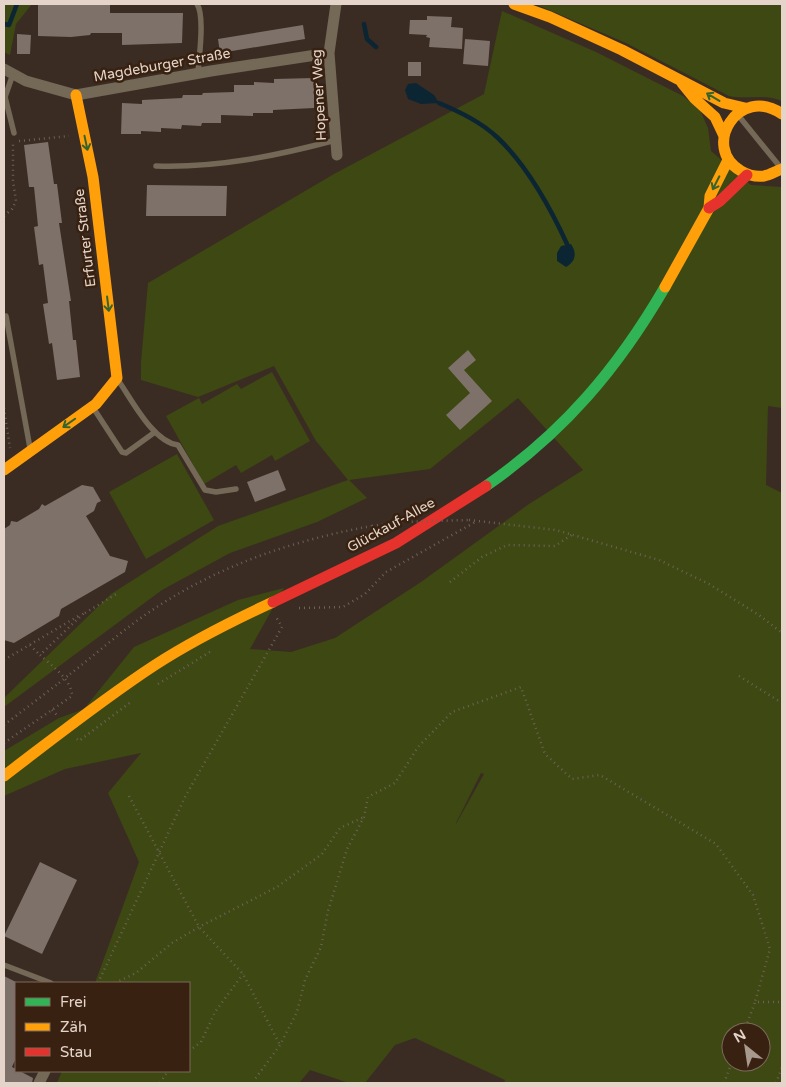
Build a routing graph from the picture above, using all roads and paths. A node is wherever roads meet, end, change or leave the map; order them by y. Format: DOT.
graph roads {
  1 [pos="197,4"];
  2 [pos="336,4"];
  3 [pos="514,4"];
  4 [pos="329,53"];
  5 [pos="8,72"];
  6 [pos="198,73"];
  7 [pos="682,84"];
  8 [pos="76,95"];
  9 [pos="741,111"];
  10 [pos="782,114"];
  11 [pos="14,133"];
  12 [pos="84,134"];
  13 [pos="724,136"];
  14 [pos="336,140"];
  15 [pos="13,142"];
  16 [pos="338,156"];
  17 [pos="728,160"];
  18 [pos="156,166"];
  19 [pos="780,173"];
  20 [pos="747,175"];
  21 [pos="709,208"];
  22 [pos="4,216"];
  23 [pos="6,316"];
  24 [pos="117,378"];
  25 [pos="93,407"];
  26 [pos="4,408"];
  27 [pos="155,432"];
  28 [pos="30,450"];
  29 [pos="8,466"];
  30 [pos="236,489"];
  31 [pos="477,521"];
  32 [pos="573,534"];
  33 [pos="450,582"];
  34 [pos="118,593"];
  35 [pos="294,609"];
  36 [pos="84,613"];
  37 [pos="285,613"];
  38 [pos="782,634"];
  39 [pos="30,645"];
  40 [pos="218,648"];
  41 [pos="40,655"];
  42 [pos="4,660"];
  43 [pos="739,676"];
  44 [pos="152,687"];
  45 [pos="137,697"];
  46 [pos="782,703"];
  47 [pos="4,725"];
  48 [pos="67,728"];
  49 [pos="4,743"];
  50 [pos="4,776"];
  51 [pos="129,796"];
  52 [pos="364,817"];
  53 [pos="160,852"];
  54 [pos="199,927"];
  55 [pos="4,965"];
  56 [pos="243,974"];
  57 [pos="47,982"];
  58 [pos="98,982"];
  59 [pos="117,982"];
  60 [pos="755,1002"];
  61 [pos="782,1002"];
  62 [pos="748,1022"];
  63 [pos="280,1045"];
  64 [pos="190,1049"];
  65 [pos="782,1067"];
  66 [pos="45,1072"];
  67 [pos="167,1072"];
  68 [pos="39,1083"];
  69 [pos="160,1083"];
  70 [pos="254,1083"];
  71 [pos="776,1083"];
  1 -- 6 [label="lane"];
  2 -- 4 [label="street, Hopener Weg"];
  3 -- 7 [label="main road"];
  4 -- 6 [label="street, Magdeburger Straße"];
  4 -- 14 [label="street, Hopener Weg"];
  5 -- 8 [label="street, Magdeburger Straße"];
  5 -- 11 [label="lane"];
  6 -- 8 [label="street, Magdeburger Straße"];
  9 -- 7 [label="main road, one-way"];
  7 -- 13 [label="main road"];
  8 -- 12 [label="main road, Erfurter Straße"];
  9 -- 10 [label="main road"];
  9 -- 13 [label="main road"];
  9 -- 19 [label="lane"];
  11 -- 15 [label="path"];
  12 -- 15 [label="path"];
  12 -- 24 [label="main road, Erfurter Straße, one-way"];
  13 -- 17 [label="main road"];
  14 -- 16 [label="street, Hopener Weg"];
  14 -- 18 [label="lane"];
  15 -- 22 [label="path"];
  17 -- 20 [label="main road"];
  17 -- 21 [label="main road, Glückauf-Allee, one-way"];
  19 -- 20 [label="main road"];
  20 -- 21 [label="main road, Glückauf-Allee"];
  21 -- 48 [label="main road, Glückauf-Allee"];
  23 -- 28 [label="lane"];
  24 -- 25 [label="main road"];
  24 -- 27 [label="lane"];
  25 -- 27 [label="lane"];
  25 -- 28 [label="main road, one-way"];
  26 -- 29 [label="path"];
  27 -- 30 [label="lane"];
  28 -- 29 [label="main road"];
  31 -- 32 [label="path"];
  31 -- 35 [label="path"];
  31 -- 47 [label="path, bridge"];
  32 -- 33 [label="path"];
  32 -- 38 [label="path"];
  34 -- 36 [label="path"];
  36 -- 39 [label="path"];
  36 -- 41 [label="path"];
  37 -- 53 [label="path"];
  39 -- 41 [label="path"];
  39 -- 42 [label="path"];
  40 -- 44 [label="path"];
  41 -- 49 [label="path"];
  43 -- 46 [label="path"];
  45 -- 48 [label="path"];
  48 -- 50 [label="main road, Glückauf-Allee"];
  51 -- 53 [label="path"];
  52 -- 54 [label="path"];
  52 -- 60 [label="path"];
  52 -- 63 [label="path"];
  53 -- 54 [label="path"];
  53 -- 58 [label="path"];
  54 -- 56 [label="path"];
  54 -- 59 [label="path"];
  55 -- 57 [label="lane"];
  56 -- 63 [label="path"];
  56 -- 64 [label="path"];
  60 -- 61 [label="path"];
  60 -- 62 [label="path"];
  63 -- 70 [label="path"];
  65 -- 71 [label="path"];
  66 -- 68 [label="street"];
  67 -- 69 [label="path"];
}
